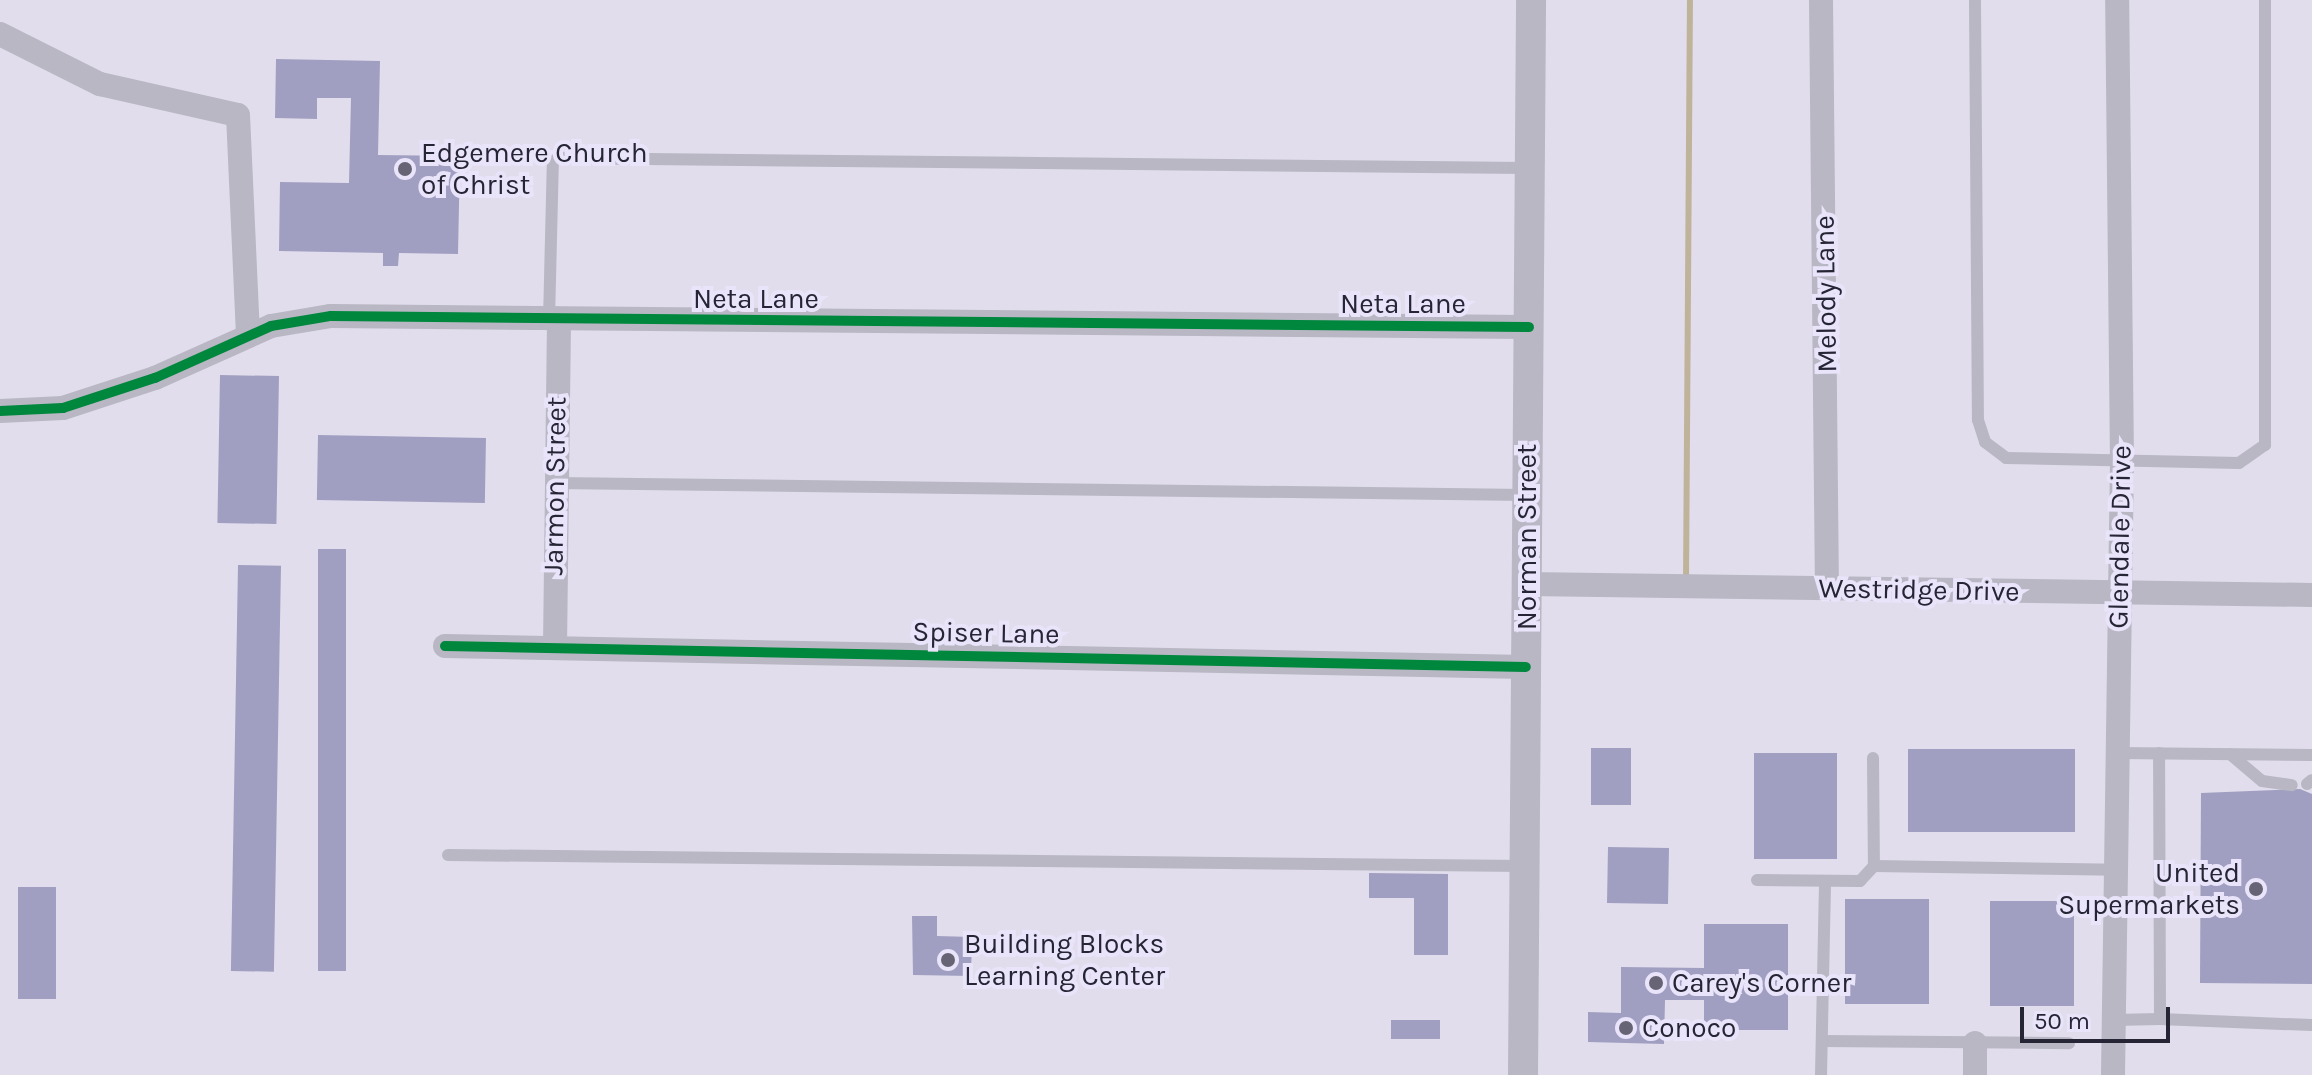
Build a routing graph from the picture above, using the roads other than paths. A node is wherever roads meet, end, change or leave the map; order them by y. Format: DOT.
graph roads {
  1 [pos="1531,0"];
  2 [pos="1821,0"];
  3 [pos="1975,0"];
  4 [pos="2117,0"];
  5 [pos="2265,0"];
  6 [pos="0,34"];
  7 [pos="1530,168"];
  8 [pos="554,323"];
  9 [pos="1529,327"];
  10 [pos="248,336"];
  11 [pos="0,411"];
  12 [pos="2122,462"];
  13 [pos="554,483"];
  14 [pos="1527,495"];
  15 [pos="1527,584"];
  16 [pos="1827,589"];
  17 [pos="2120,593"];
  18 [pos="2312,595"];
  19 [pos="445,646"];
  20 [pos="555,648"];
  21 [pos="1526,667"];
  22 [pos="2117,753"];
  23 [pos="2159,753"];
  24 [pos="2230,754"];
  25 [pos="2312,755"];
  26 [pos="1873,758"];
  27 [pos="2292,785"];
  28 [pos="448,855"];
  29 [pos="1524,866"];
  30 [pos="1874,866"];
  31 [pos="2116,870"];
  32 [pos="1757,880"];
  33 [pos="1825,881"];
  34 [pos="2160,1019"];
  35 [pos="2114,1020"];
  36 [pos="2312,1025"];
  37 [pos="1822,1041"];
  38 [pos="1975,1043"];
  39 [pos="2069,1043"];
  40 [pos="1523,1075"];
  41 [pos="1821,1075"];
  42 [pos="1975,1075"];
  43 [pos="2113,1075"];
  1 -- 7 [label="street, Norman Street"];
  2 -- 16 [label="street, Melody Lane"];
  3 -- 12 [label="lane"];
  4 -- 12 [label="street, Glendale Drive"];
  5 -- 12 [label="lane"];
  6 -- 10 [label="street"];
  7 -- 8 [label="lane"];
  7 -- 9 [label="street, Norman Street"];
  8 -- 9 [label="street, Neta Lane"];
  8 -- 10 [label="street, Neta Lane"];
  8 -- 13 [label="street, Jarmon Street"];
  9 -- 14 [label="street, Norman Street"];
  10 -- 11 [label="street, Neta Lane"];
  12 -- 17 [label="street, Glendale Drive"];
  13 -- 14 [label="lane"];
  13 -- 20 [label="street, Jarmon Street"];
  14 -- 15 [label="street, Norman Street"];
  15 -- 16 [label="street, Westridge Drive"];
  15 -- 21 [label="street, Norman Street"];
  16 -- 17 [label="street, Westridge Drive"];
  17 -- 18 [label="street, Westridge Drive"];
  17 -- 22 [label="street, Glendale Drive"];
  19 -- 20 [label="street, Spiser Lane"];
  20 -- 21 [label="street, Spiser Lane"];
  21 -- 29 [label="street, Norman Street"];
  22 -- 23 [label="lane"];
  22 -- 31 [label="street, Glendale Drive"];
  23 -- 24 [label="lane"];
  23 -- 34 [label="lane"];
  24 -- 25 [label="lane"];
  24 -- 27 [label="lane"];
  26 -- 30 [label="lane"];
  28 -- 29 [label="lane"];
  29 -- 40 [label="street, Norman Street"];
  30 -- 31 [label="lane"];
  30 -- 33 [label="lane"];
  31 -- 35 [label="street, Glendale Drive"];
  32 -- 33 [label="lane"];
  33 -- 37 [label="lane"];
  34 -- 35 [label="lane"];
  34 -- 36 [label="lane"];
  35 -- 43 [label="street, Glendale Drive"];
  37 -- 38 [label="lane"];
  37 -- 41 [label="lane"];
  38 -- 39 [label="lane"];
  38 -- 42 [label="street"];
}
